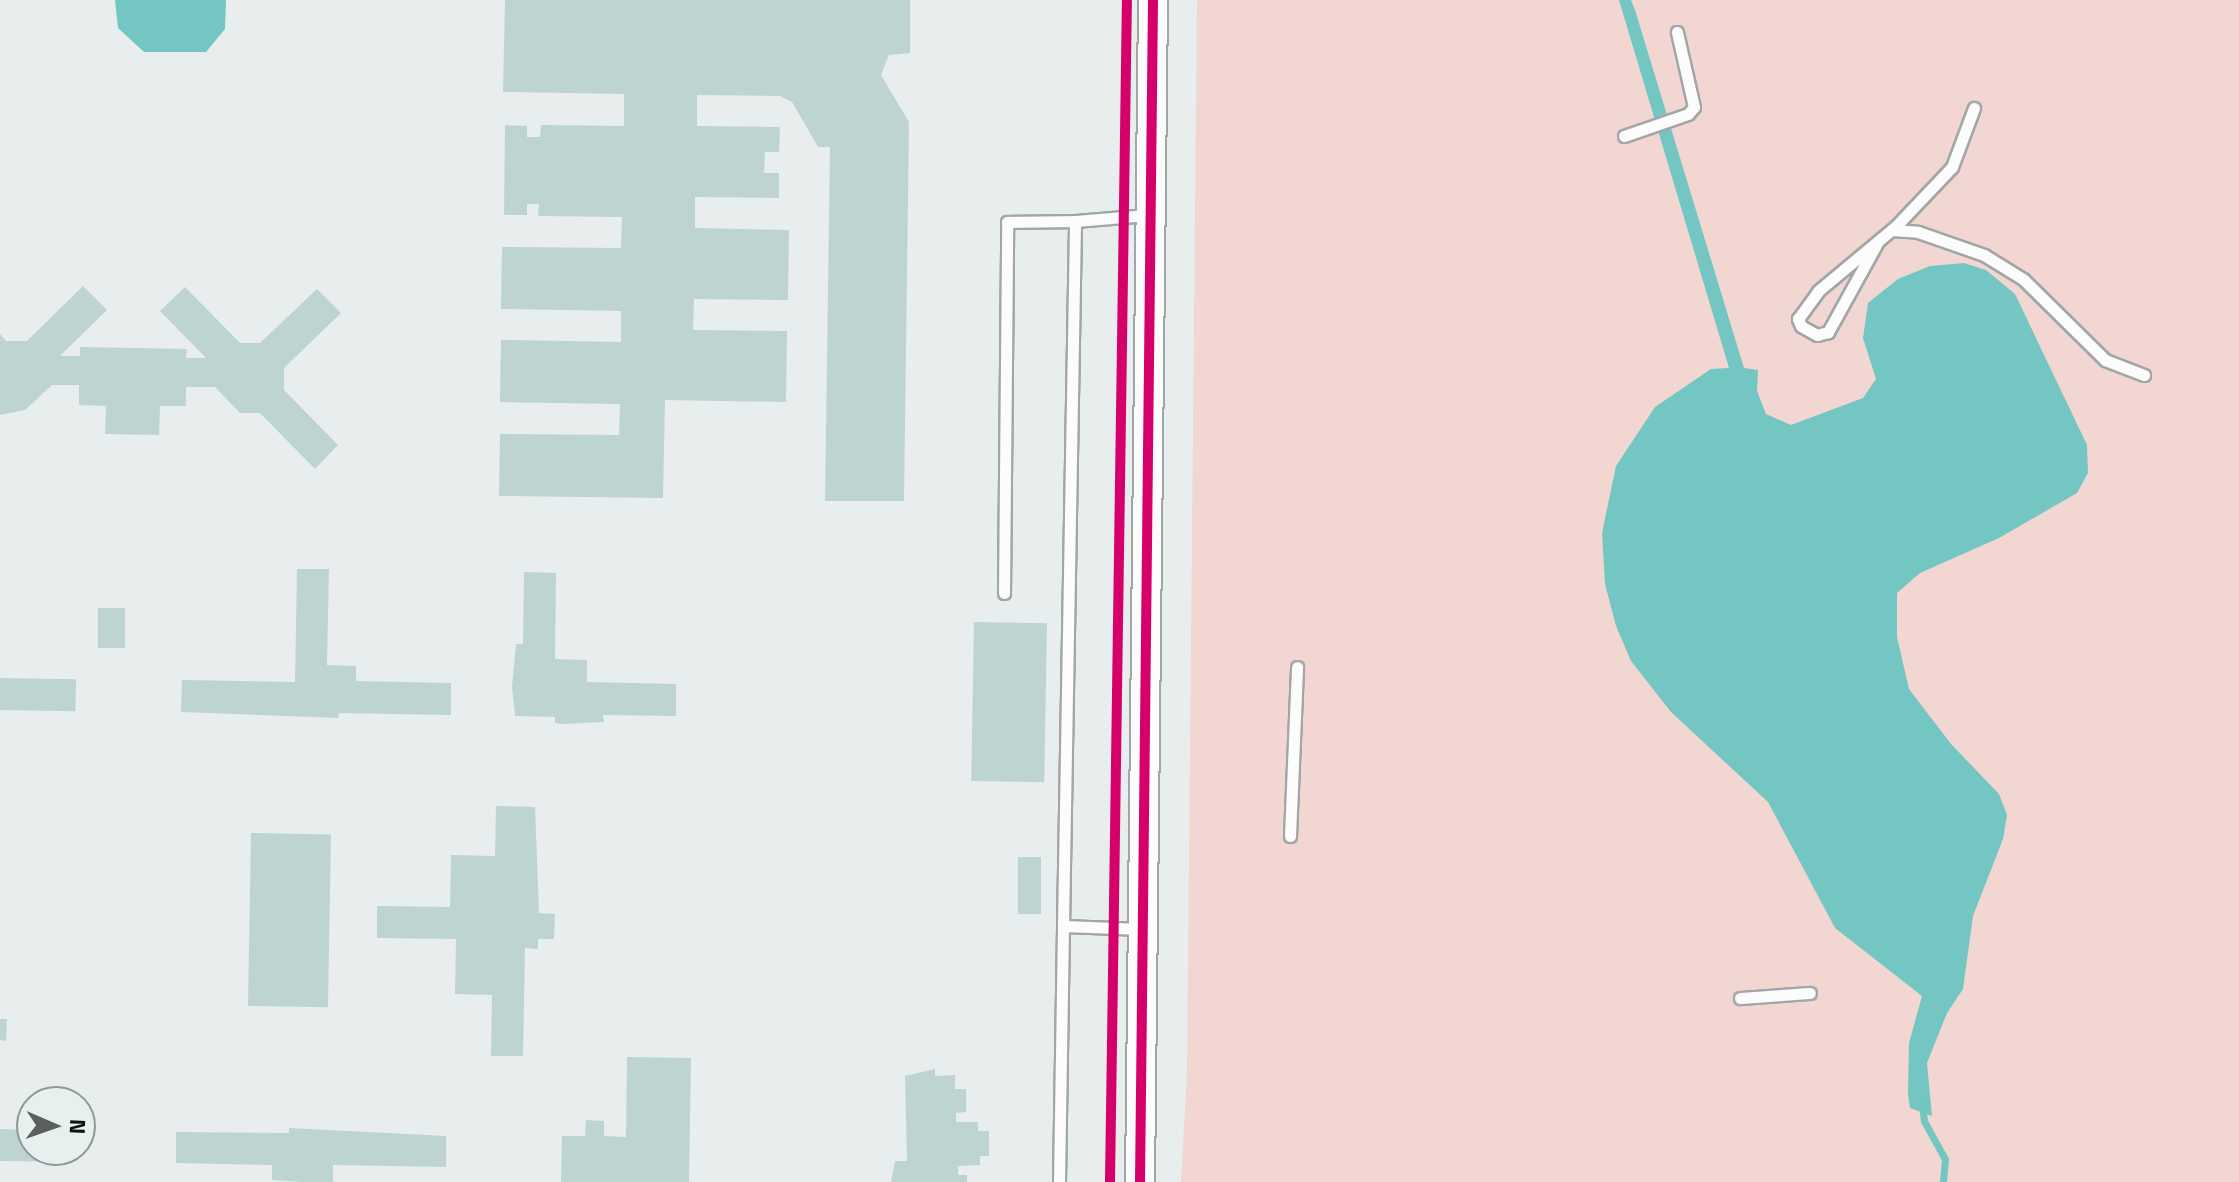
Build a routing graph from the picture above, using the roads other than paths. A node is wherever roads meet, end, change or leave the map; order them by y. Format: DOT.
graph roads {
  1 [pos="1153,0"];
  2 [pos="1677,32"];
  3 [pos="1974,108"];
  4 [pos="1624,136"];
  5 [pos="1151,215"];
  6 [pos="1075,221"];
  7 [pos="1891,230"];
  8 [pos="1877,243"];
  9 [pos="2144,375"];
  10 [pos="1004,593"];
  11 [pos="1297,667"];
  12 [pos="1290,836"];
  13 [pos="1063,926"];
  14 [pos="1143,929"];
  15 [pos="1810,993"];
  16 [pos="1740,998"];
  17 [pos="1059,1182"];
  18 [pos="1140,1182"];
  1 -- 5 [label="street"];
  2 -- 4 [label="lane"];
  3 -- 7 [label="lane"];
  5 -- 6 [label="lane"];
  5 -- 14 [label="street"];
  6 -- 10 [label="lane"];
  6 -- 13 [label="lane"];
  7 -- 8 [label="lane"];
  7 -- 9 [label="lane"];
  8 -- 8 [label="lane"];
  11 -- 12 [label="lane"];
  13 -- 14 [label="lane"];
  13 -- 17 [label="lane"];
  14 -- 18 [label="street"];
  15 -- 16 [label="lane"];
}
